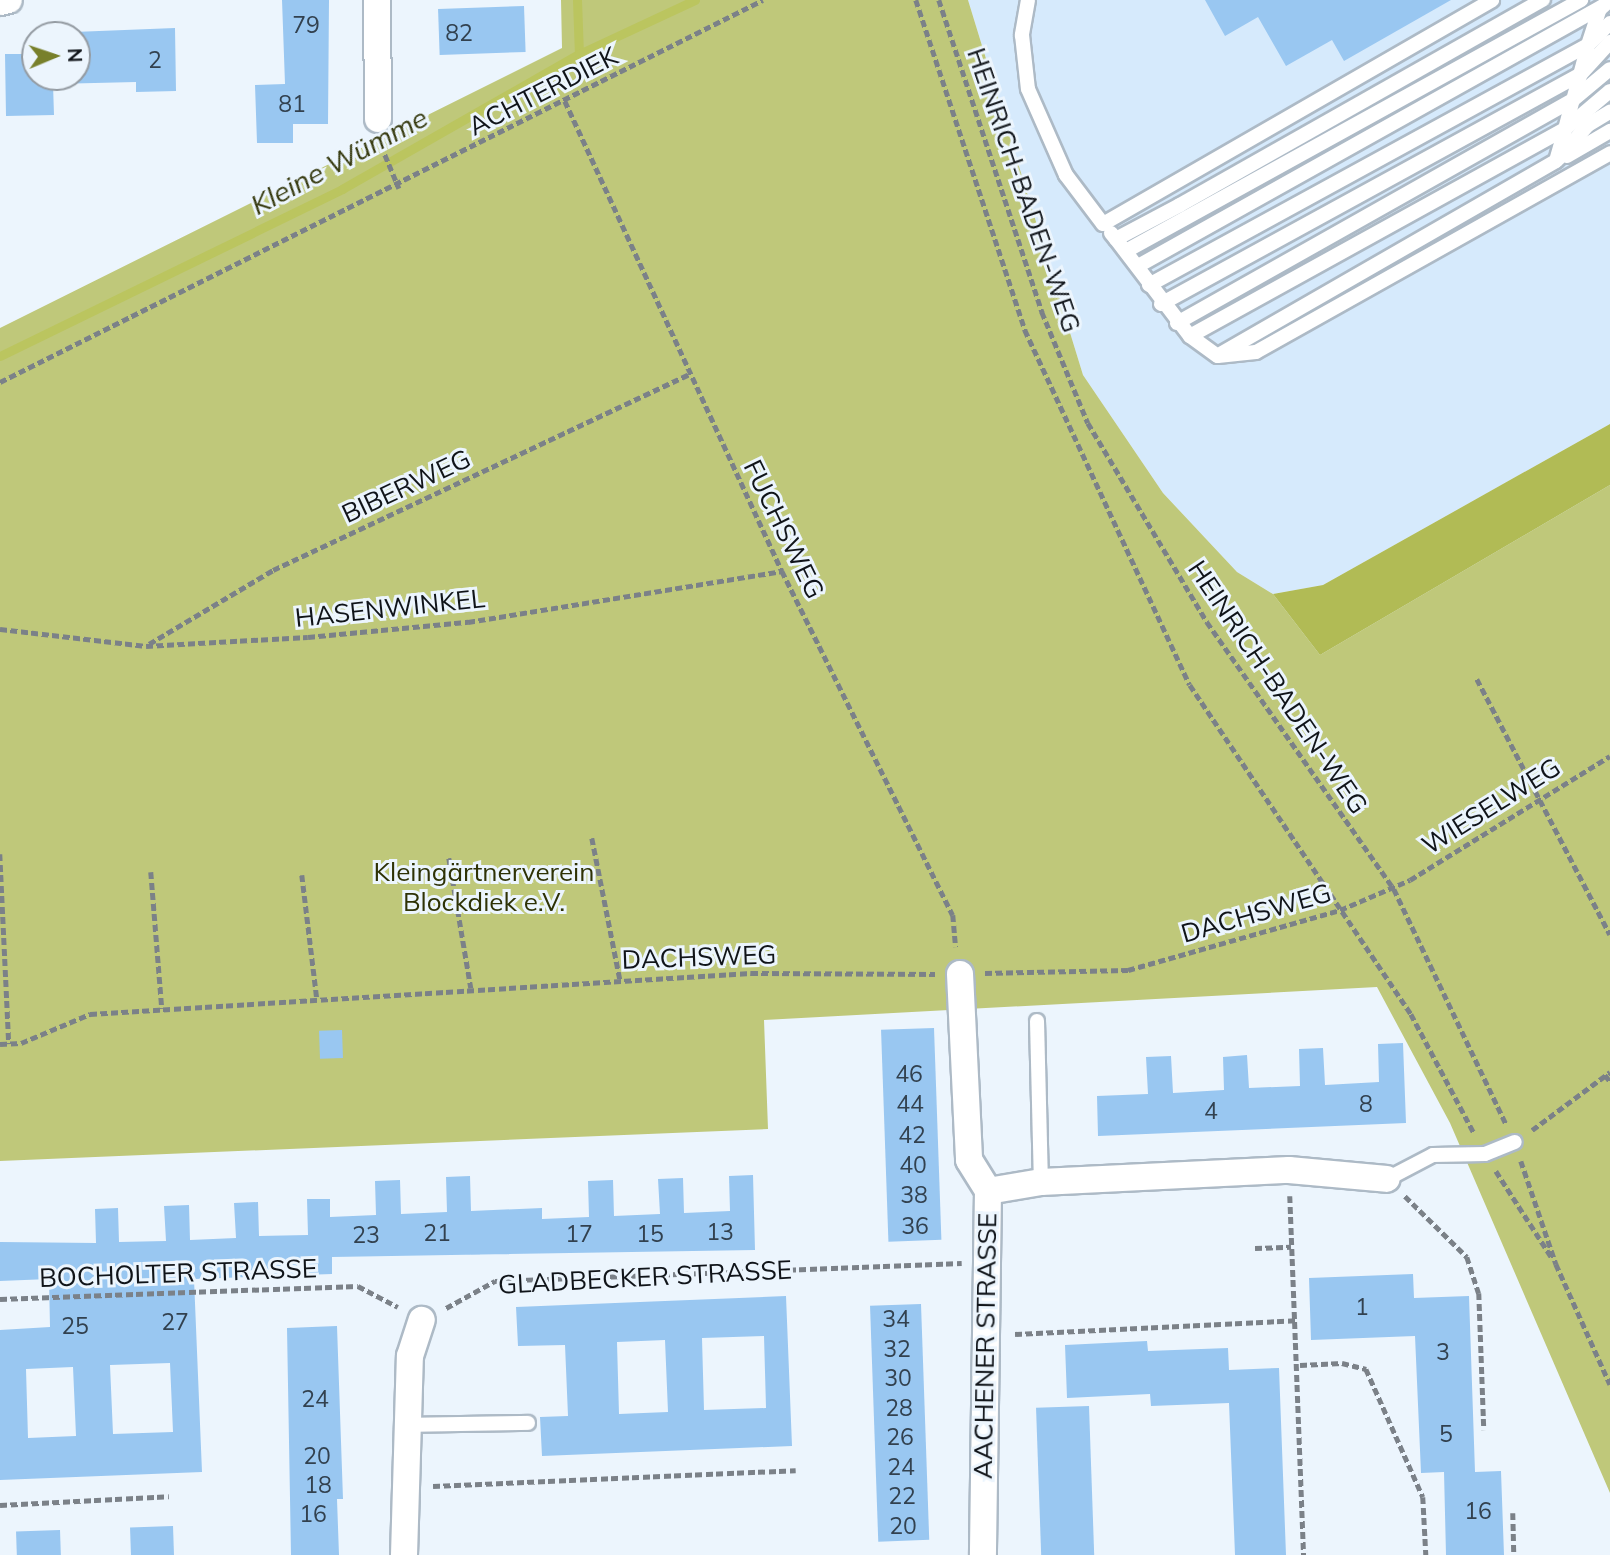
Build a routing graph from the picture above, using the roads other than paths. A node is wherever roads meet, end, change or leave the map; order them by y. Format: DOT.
graph roads {
  1 [pos="9,0"];
  2 [pos="377,0"];
  3 [pos="1028,0"];
  4 [pos="1492,0"];
  5 [pos="1543,0"];
  6 [pos="1581,0"];
  7 [pos="0,2"];
  8 [pos="1605,3"];
  9 [pos="1610,23"];
  10 [pos="1610,42"];
  11 [pos="1588,45"];
  12 [pos="1610,69"];
  13 [pos="1580,75"];
  14 [pos="1610,91"];
  15 [pos="1573,100"];
  16 [pos="1610,112"];
  17 [pos="379,119"];
  18 [pos="1565,129"];
  19 [pos="1610,131"];
  20 [pos="1610,153"];
  21 [pos="1556,162"];
  22 [pos="1549,187"];
  23 [pos="1103,224"];
  24 [pos="1116,239"];
  25 [pos="1126,251"];
  26 [pos="1138,266"];
  27 [pos="1149,285"];
  28 [pos="1161,304"];
  29 [pos="1177,323"];
  30 [pos="1190,336"];
  31 [pos="1217,356"];
  32 [pos="960,974"];
  33 [pos="1037,1020"];
  34 [pos="1515,1142"];
  35 [pos="1387,1179"];
  36 [pos="1041,1182"];
  37 [pos="988,1191"];
  38 [pos="422,1320"];
  39 [pos="528,1423"];
  40 [pos="408,1425"];
  41 [pos="404,1555"];
  42 [pos="983,1555"];
  1 -- 7 [label="street"];
  2 -- 17 [label="street"];
  3 -- 23 [label="lane"];
  4 -- 23 [label="lane"];
  5 -- 24 [label="lane"];
  6 -- 25 [label="lane"];
  8 -- 11 [label="lane"];
  8 -- 26 [label="lane"];
  9 -- 11 [label="lane"];
  10 -- 13 [label="lane"];
  11 -- 13 [label="lane"];
  11 -- 27 [label="lane"];
  12 -- 15 [label="lane"];
  13 -- 15 [label="lane"];
  13 -- 28 [label="lane"];
  14 -- 18 [label="lane"];
  15 -- 18 [label="lane"];
  15 -- 29 [label="lane"];
  16 -- 21 [label="lane"];
  18 -- 21 [label="lane"];
  18 -- 30 [label="lane"];
  19 -- 21 [label="lane"];
  20 -- 22 [label="lane"];
  21 -- 22 [label="lane"];
  21 -- 31 [label="lane"];
  22 -- 31 [label="lane"];
  23 -- 24 [label="lane"];
  24 -- 25 [label="lane"];
  25 -- 26 [label="lane"];
  26 -- 27 [label="lane"];
  27 -- 28 [label="lane"];
  28 -- 29 [label="lane"];
  29 -- 30 [label="lane"];
  30 -- 31 [label="lane"];
  32 -- 37 [label="street, AACHENER STRASSE"];
  33 -- 36 [label="lane"];
  34 -- 35 [label="lane"];
  35 -- 36 [label="street"];
  36 -- 37 [label="street"];
  37 -- 42 [label="street, AACHENER STRASSE"];
  38 -- 40 [label="street"];
  39 -- 40 [label="lane"];
  40 -- 41 [label="street"];
}
